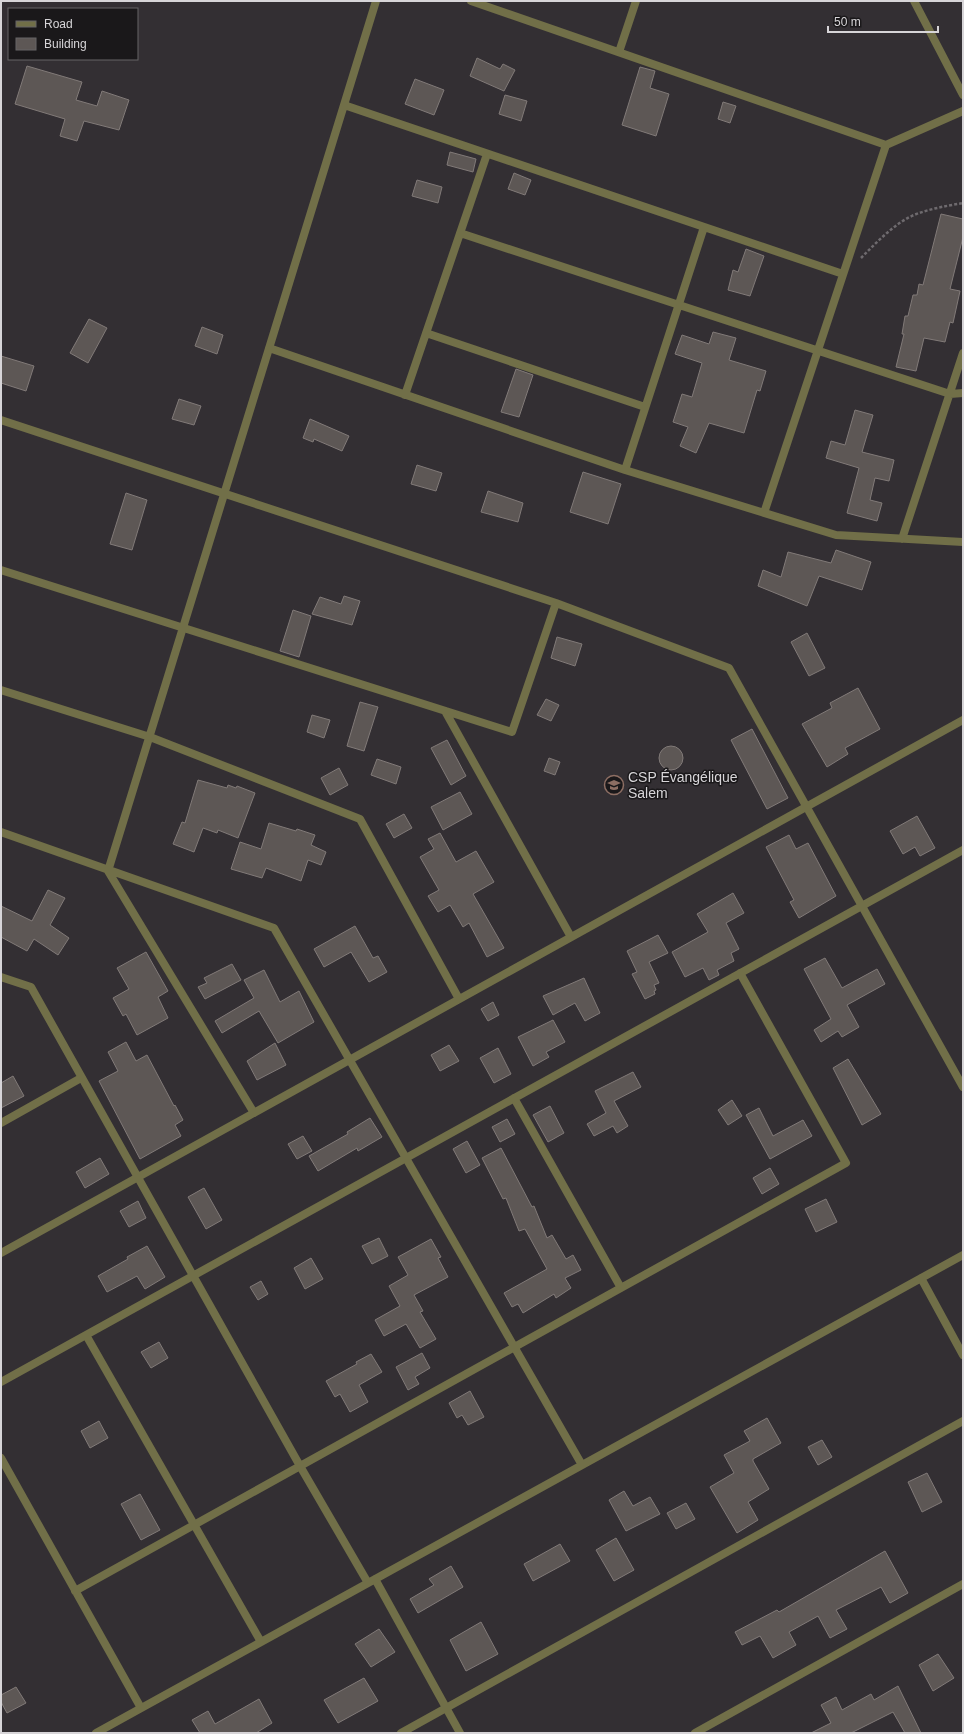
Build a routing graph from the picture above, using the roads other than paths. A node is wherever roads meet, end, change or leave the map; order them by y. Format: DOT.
graph roads {
  1 [pos="376,1"];
  2 [pos="471,1"];
  3 [pos="636,1"];
  4 [pos="914,1"];
  5 [pos="619,52"];
  6 [pos="963,95"];
  7 [pos="344,105"];
  8 [pos="963,111"];
  9 [pos="886,144"];
  10 [pos="487,154"];
  11 [pos="704,227"];
  12 [pos="460,233"];
  13 [pos="843,274"];
  14 [pos="679,305"];
  15 [pos="426,333"];
  16 [pos="269,348"];
  17 [pos="817,351"];
  18 [pos="963,353"];
  19 [pos="963,393"];
  20 [pos="950,394"];
  21 [pos="405,395"];
  22 [pos="645,407"];
  23 [pos="1,420"];
  24 [pos="625,470"];
  25 [pos="225,492"];
  26 [pos="764,513"];
  27 [pos="902,539"];
  28 [pos="963,542"];
  29 [pos="1,570"];
  30 [pos="556,603"];
  31 [pos="183,627"];
  32 [pos="1,690"];
  33 [pos="446,711"];
  34 [pos="963,720"];
  35 [pos="150,737"];
  36 [pos="806,807"];
  37 [pos="1,832"];
  38 [pos="963,850"];
  39 [pos="108,871"];
  40 [pos="862,906"];
  41 [pos="571,937"];
  42 [pos="740,973"];
  43 [pos="1,977"];
  44 [pos="460,999"];
  45 [pos="350,1060"];
  46 [pos="82,1078"];
  47 [pos="963,1088"];
  48 [pos="514,1098"];
  49 [pos="254,1113"];
  50 [pos="1,1123"];
  51 [pos="406,1158"];
  52 [pos="138,1178"];
  53 [pos="1,1253"];
  54 [pos="963,1255"];
  55 [pos="193,1276"];
  56 [pos="920,1278"];
  57 [pos="621,1288"];
  58 [pos="86,1335"];
  59 [pos="514,1347"];
  60 [pos="963,1355"];
  61 [pos="1,1382"];
  62 [pos="963,1421"];
  63 [pos="1,1458"];
  64 [pos="582,1465"];
  65 [pos="300,1466"];
  66 [pos="195,1524"];
  67 [pos="371,1581"];
  68 [pos="963,1584"];
  69 [pos="75,1591"];
  70 [pos="262,1642"];
  71 [pos="141,1708"];
  72 [pos="446,1708"];
  73 [pos="96,1733"];
  74 [pos="401,1733"];
  75 [pos="460,1733"];
  76 [pos="695,1733"];
  1 -- 7 [label="street"];
  2 -- 5 [label="street"];
  3 -- 5 [label="street"];
  4 -- 6 [label="street"];
  5 -- 9 [label="street"];
  7 -- 10 [label="street"];
  7 -- 16 [label="street"];
  8 -- 9 [label="street"];
  9 -- 13 [label="street"];
  10 -- 11 [label="street"];
  10 -- 12 [label="street"];
  11 -- 13 [label="street"];
  11 -- 14 [label="street"];
  12 -- 14 [label="street"];
  12 -- 15 [label="street"];
  13 -- 17 [label="street"];
  14 -- 17 [label="street"];
  14 -- 22 [label="street"];
  15 -- 21 [label="street"];
  15 -- 22 [label="street"];
  16 -- 21 [label="street"];
  16 -- 25 [label="street"];
  17 -- 20 [label="street"];
  17 -- 26 [label="street"];
  18 -- 20 [label="street"];
  19 -- 20 [label="street"];
  20 -- 27 [label="street"];
  21 -- 24 [label="street"];
  22 -- 24 [label="street"];
  23 -- 25 [label="street"];
  24 -- 26 [label="street"];
  25 -- 30 [label="street"];
  25 -- 31 [label="street"];
  26 -- 27 [label="street"];
  27 -- 28 [label="street"];
  29 -- 31 [label="street"];
  30 -- 33 [label="street"];
  30 -- 36 [label="street"];
  31 -- 33 [label="street"];
  31 -- 35 [label="street"];
  32 -- 35 [label="street"];
  33 -- 41 [label="street"];
  34 -- 36 [label="street"];
  35 -- 39 [label="street"];
  35 -- 44 [label="street"];
  36 -- 40 [label="street"];
  36 -- 41 [label="street"];
  37 -- 39 [label="street"];
  38 -- 40 [label="street"];
  39 -- 45 [label="street"];
  39 -- 49 [label="street"];
  40 -- 42 [label="street"];
  40 -- 47 [label="street"];
  41 -- 44 [label="street"];
  42 -- 48 [label="street"];
  42 -- 57 [label="street"];
  43 -- 46 [label="street"];
  44 -- 45 [label="street"];
  45 -- 49 [label="street"];
  45 -- 51 [label="street"];
  46 -- 50 [label="street"];
  46 -- 52 [label="street"];
  48 -- 51 [label="street"];
  48 -- 57 [label="street"];
  49 -- 52 [label="street"];
  51 -- 55 [label="street"];
  51 -- 59 [label="street"];
  52 -- 53 [label="street"];
  52 -- 55 [label="street"];
  54 -- 56 [label="street"];
  55 -- 58 [label="street"];
  55 -- 65 [label="street"];
  56 -- 60 [label="street"];
  56 -- 64 [label="street"];
  57 -- 59 [label="street"];
  58 -- 61 [label="street"];
  58 -- 66 [label="street"];
  59 -- 64 [label="street"];
  59 -- 65 [label="street"];
  62 -- 72 [label="street"];
  63 -- 69 [label="street"];
  64 -- 67 [label="street"];
  65 -- 66 [label="street"];
  65 -- 67 [label="street"];
  66 -- 69 [label="street"];
  66 -- 70 [label="street"];
  67 -- 70 [label="street"];
  67 -- 72 [label="street"];
  68 -- 76 [label="street"];
  69 -- 71 [label="street"];
  70 -- 71 [label="street"];
  71 -- 73 [label="street"];
  72 -- 74 [label="street"];
  72 -- 75 [label="street"];
}
